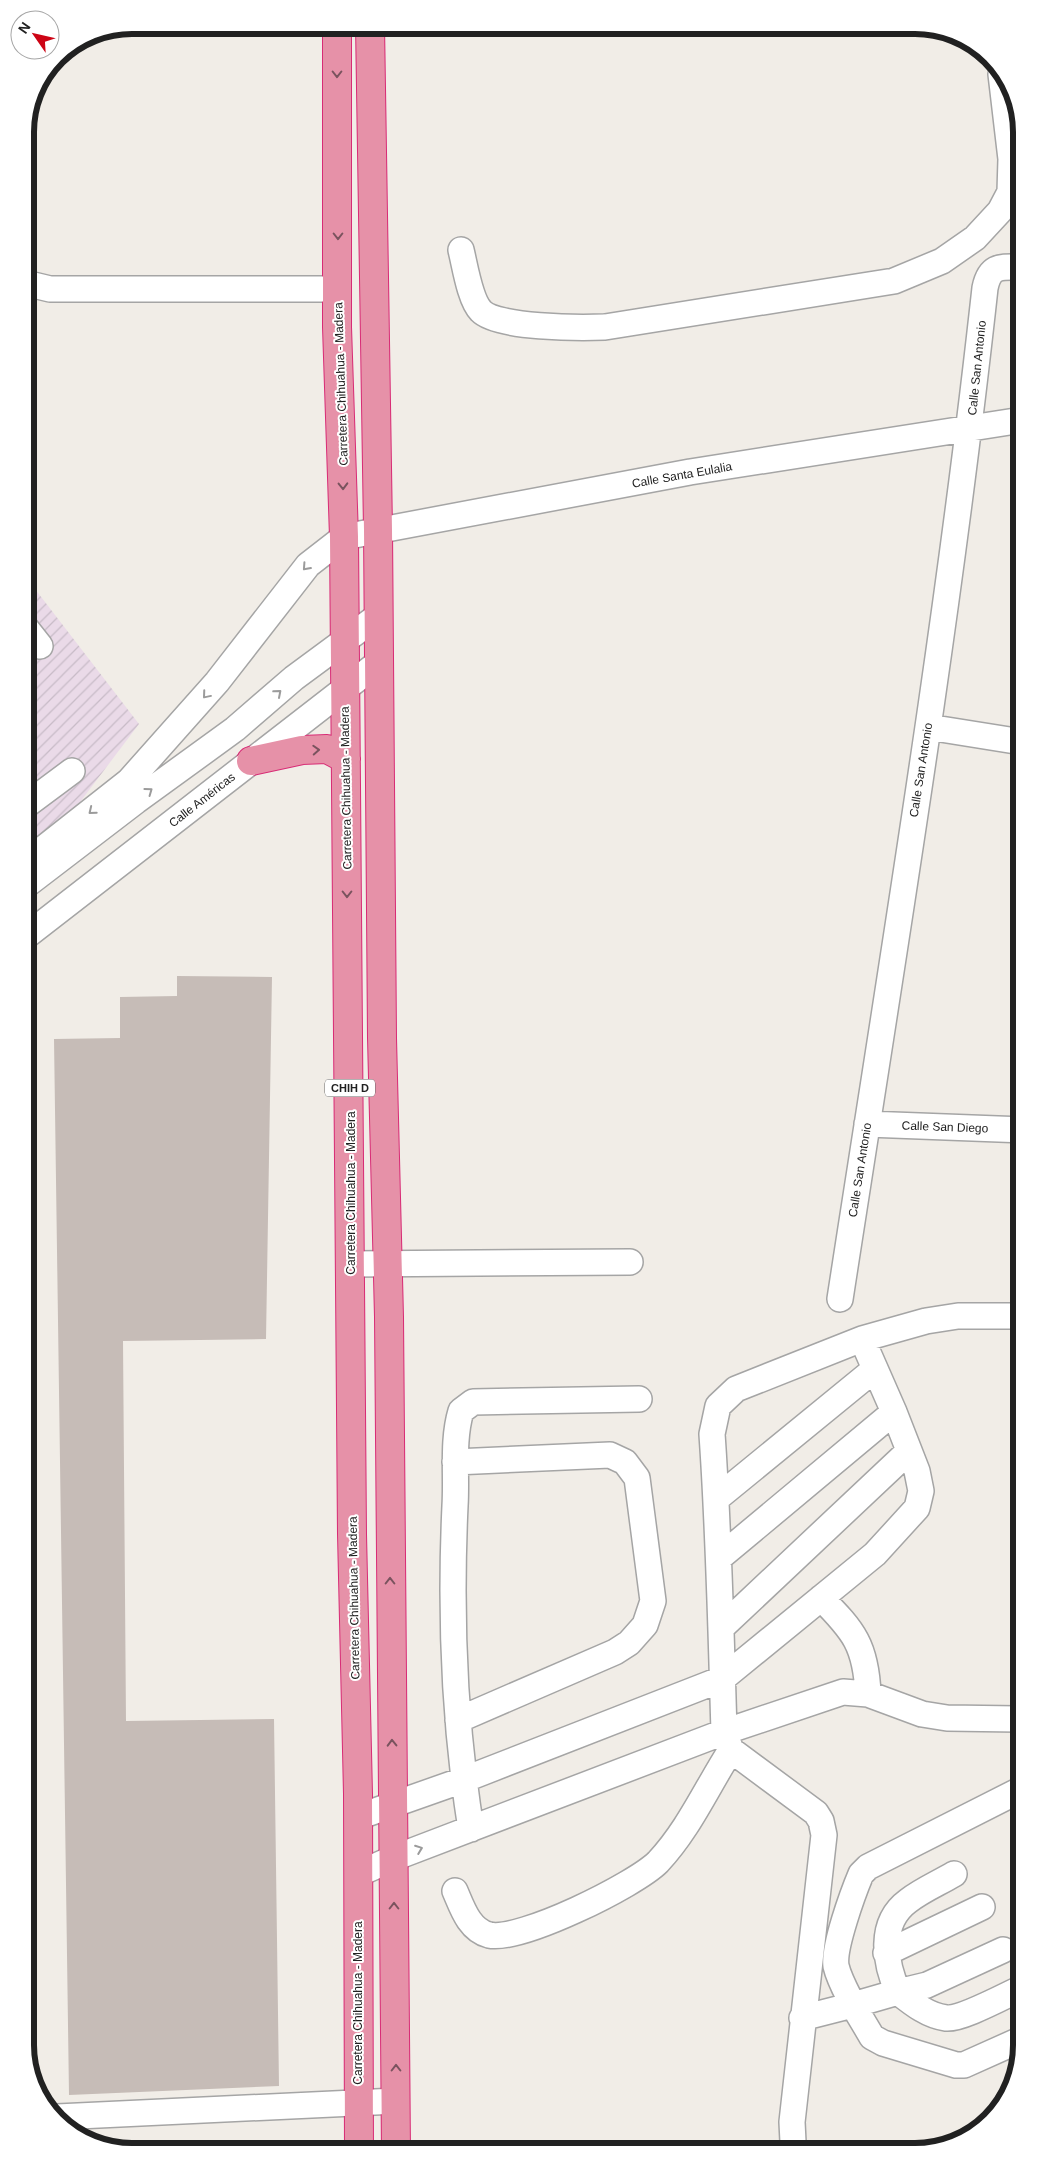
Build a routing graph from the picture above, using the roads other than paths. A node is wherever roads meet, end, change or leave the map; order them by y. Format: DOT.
graph roads {
  1 [pos="337,34"];
  2 [pos="370,34"];
  3 [pos="1003,88"];
  4 [pos="461,250"];
  5 [pos="1013,267"];
  6 [pos="34,285"];
  7 [pos="338,289"];
  8 [pos="1013,421"];
  9 [pos="970,428"];
  10 [pos="378,530"];
  11 [pos="344,538"];
  12 [pos="378,616"];
  13 [pos="34,638"];
  14 [pos="344,641"];
  15 [pos="40,646"];
  16 [pos="378,664"];
  17 [pos="345,689"];
  18 [pos="928,727"];
  19 [pos="1013,741"];
  20 [pos="346,760"];
  21 [pos="251,762"];
  22 [pos="72,771"];
  23 [pos="34,799"];
  24 [pos="34,856"];
  25 [pos="34,879"];
  26 [pos="34,930"];
  27 [pos="867,1124"];
  28 [pos="1013,1130"];
  29 [pos="630,1262"];
  30 [pos="388,1263"];
  31 [pos="351,1264"];
  32 [pos="840,1299"];
  33 [pos="1013,1316"];
  34 [pos="862,1339"];
  35 [pos="875,1369"];
  36 [pos="639,1399"];
  37 [pos="894,1412"];
  38 [pos="909,1451"];
  39 [pos="390,1460"];
  40 [pos="456,1462"];
  41 [pos="352,1473"];
  42 [pos="716,1498"];
  43 [pos="352,1534"];
  44 [pos="390,1535"];
  45 [pos="719,1558"];
  46 [pos="821,1598"];
  47 [pos="721,1628"];
  48 [pos="722,1679"];
  49 [pos="868,1694"];
  50 [pos="1013,1719"];
  51 [pos="458,1720"];
  52 [pos="728,1741"];
  53 [pos="463,1780"];
  54 [pos="1013,1794"];
  55 [pos="393,1806"];
  56 [pos="358,1817"];
  57 [pos="471,1829"];
  58 [pos="394,1858"];
  59 [pos="358,1874"];
  60 [pos="954,1874"];
  61 [pos="455,1891"];
  62 [pos="982,1907"];
  63 [pos="1002,1950"];
  64 [pos="886,1953"];
  65 [pos="898,1992"];
  66 [pos="1013,1992"];
  67 [pos="854,2006"];
  68 [pos="802,2018"];
  69 [pos="1013,2043"];
  70 [pos="396,2101"];
  71 [pos="358,2104"];
  72 [pos="64,2117"];
  73 [pos="359,2143"];
  74 [pos="396,2143"];
  75 [pos="793,2143"];
  1 -- 7 [label="highway, Carretera Chihuahua - Madera / CHIH D, one-way"];
  2 -- 10 [label="highway, CHIH D"];
  3 -- 4 [label="street"];
  5 -- 9 [label="street, Calle San Antonio"];
  6 -- 7 [label="street"];
  7 -- 11 [label="highway, Carretera Chihuahua - Madera / CHIH D, one-way"];
  8 -- 9 [label="street, Calle Santa Eulalia"];
  9 -- 10 [label="street, Calle Santa Eulalia"];
  9 -- 18 [label="street, Calle San Antonio"];
  10 -- 11 [label="street, Calle Santa Eulalia"];
  10 -- 12 [label="highway, CHIH D"];
  11 -- 14 [label="highway, Carretera Chihuahua - Madera / CHIH D"];
  11 -- 24 [label="street, one-way"];
  12 -- 14 [label="street"];
  12 -- 16 [label="highway, CHIH D"];
  13 -- 15 [label="street"];
  14 -- 17 [label="highway, Carretera Chihuahua - Madera / CHIH D"];
  25 -- 14 [label="street, one-way"];
  16 -- 17 [label="street, Calle Américas"];
  16 -- 30 [label="highway, CHIH D"];
  17 -- 20 [label="highway, Carretera Chihuahua - Madera / CHIH D"];
  17 -- 21 [label="street, Calle Américas"];
  18 -- 19 [label="street"];
  18 -- 27 [label="street, Calle San Antonio"];
  21 -- 20 [label="highway, one-way"];
  20 -- 31 [label="highway, Carretera Chihuahua - Madera / CHIH D, one-way"];
  21 -- 26 [label="street, Calle Américas"];
  22 -- 23 [label="street"];
  27 -- 28 [label="street, Calle San Diego"];
  27 -- 32 [label="street, Calle San Antonio"];
  29 -- 30 [label="street"];
  30 -- 31 [label="street"];
  30 -- 39 [label="highway, CHIH D"];
  31 -- 41 [label="highway, Carretera Chihuahua - Madera / CHIH D"];
  33 -- 34 [label="street"];
  34 -- 35 [label="street"];
  34 -- 42 [label="street"];
  35 -- 37 [label="street"];
  35 -- 42 [label="street"];
  36 -- 40 [label="street"];
  37 -- 38 [label="street"];
  37 -- 45 [label="street"];
  38 -- 46 [label="street"];
  38 -- 47 [label="street"];
  39 -- 41 [label="highway"];
  39 -- 44 [label="highway, CHIH D"];
  40 -- 51 [label="street"];
  40 -- 51 [label="street"];
  41 -- 43 [label="highway, Carretera Chihuahua - Madera / CHIH D"];
  42 -- 45 [label="street"];
  43 -- 44 [label="highway"];
  43 -- 56 [label="highway, Carretera Chihuahua - Madera / CHIH D"];
  55 -- 44 [label="highway, CHIH D, one-way"];
  45 -- 47 [label="street"];
  46 -- 48 [label="street"];
  46 -- 49 [label="street"];
  47 -- 48 [label="street"];
  48 -- 52 [label="street"];
  48 -- 53 [label="street"];
  49 -- 50 [label="street"];
  49 -- 52 [label="street"];
  51 -- 53 [label="street"];
  52 -- 57 [label="street"];
  52 -- 61 [label="street"];
  52 -- 68 [label="street"];
  53 -- 55 [label="street"];
  53 -- 57 [label="street"];
  54 -- 67 [label="street"];
  55 -- 56 [label="street"];
  55 -- 58 [label="highway, CHIH D"];
  56 -- 59 [label="highway, Carretera Chihuahua - Madera / CHIH D"];
  58 -- 57 [label="street, one-way"];
  58 -- 59 [label="street"];
  70 -- 58 [label="highway, CHIH D, one-way"];
  59 -- 71 [label="highway, Carretera Chihuahua - Madera / CHIH D"];
  60 -- 64 [label="street"];
  62 -- 64 [label="street"];
  63 -- 65 [label="street"];
  64 -- 65 [label="street"];
  65 -- 66 [label="street"];
  65 -- 67 [label="street"];
  67 -- 68 [label="street"];
  67 -- 69 [label="street"];
  68 -- 75 [label="street"];
  70 -- 71 [label="street"];
  70 -- 74 [label="highway, CHIH D"];
  71 -- 72 [label="street"];
  71 -- 73 [label="highway, Carretera Chihuahua - Madera / CHIH D"];
}
